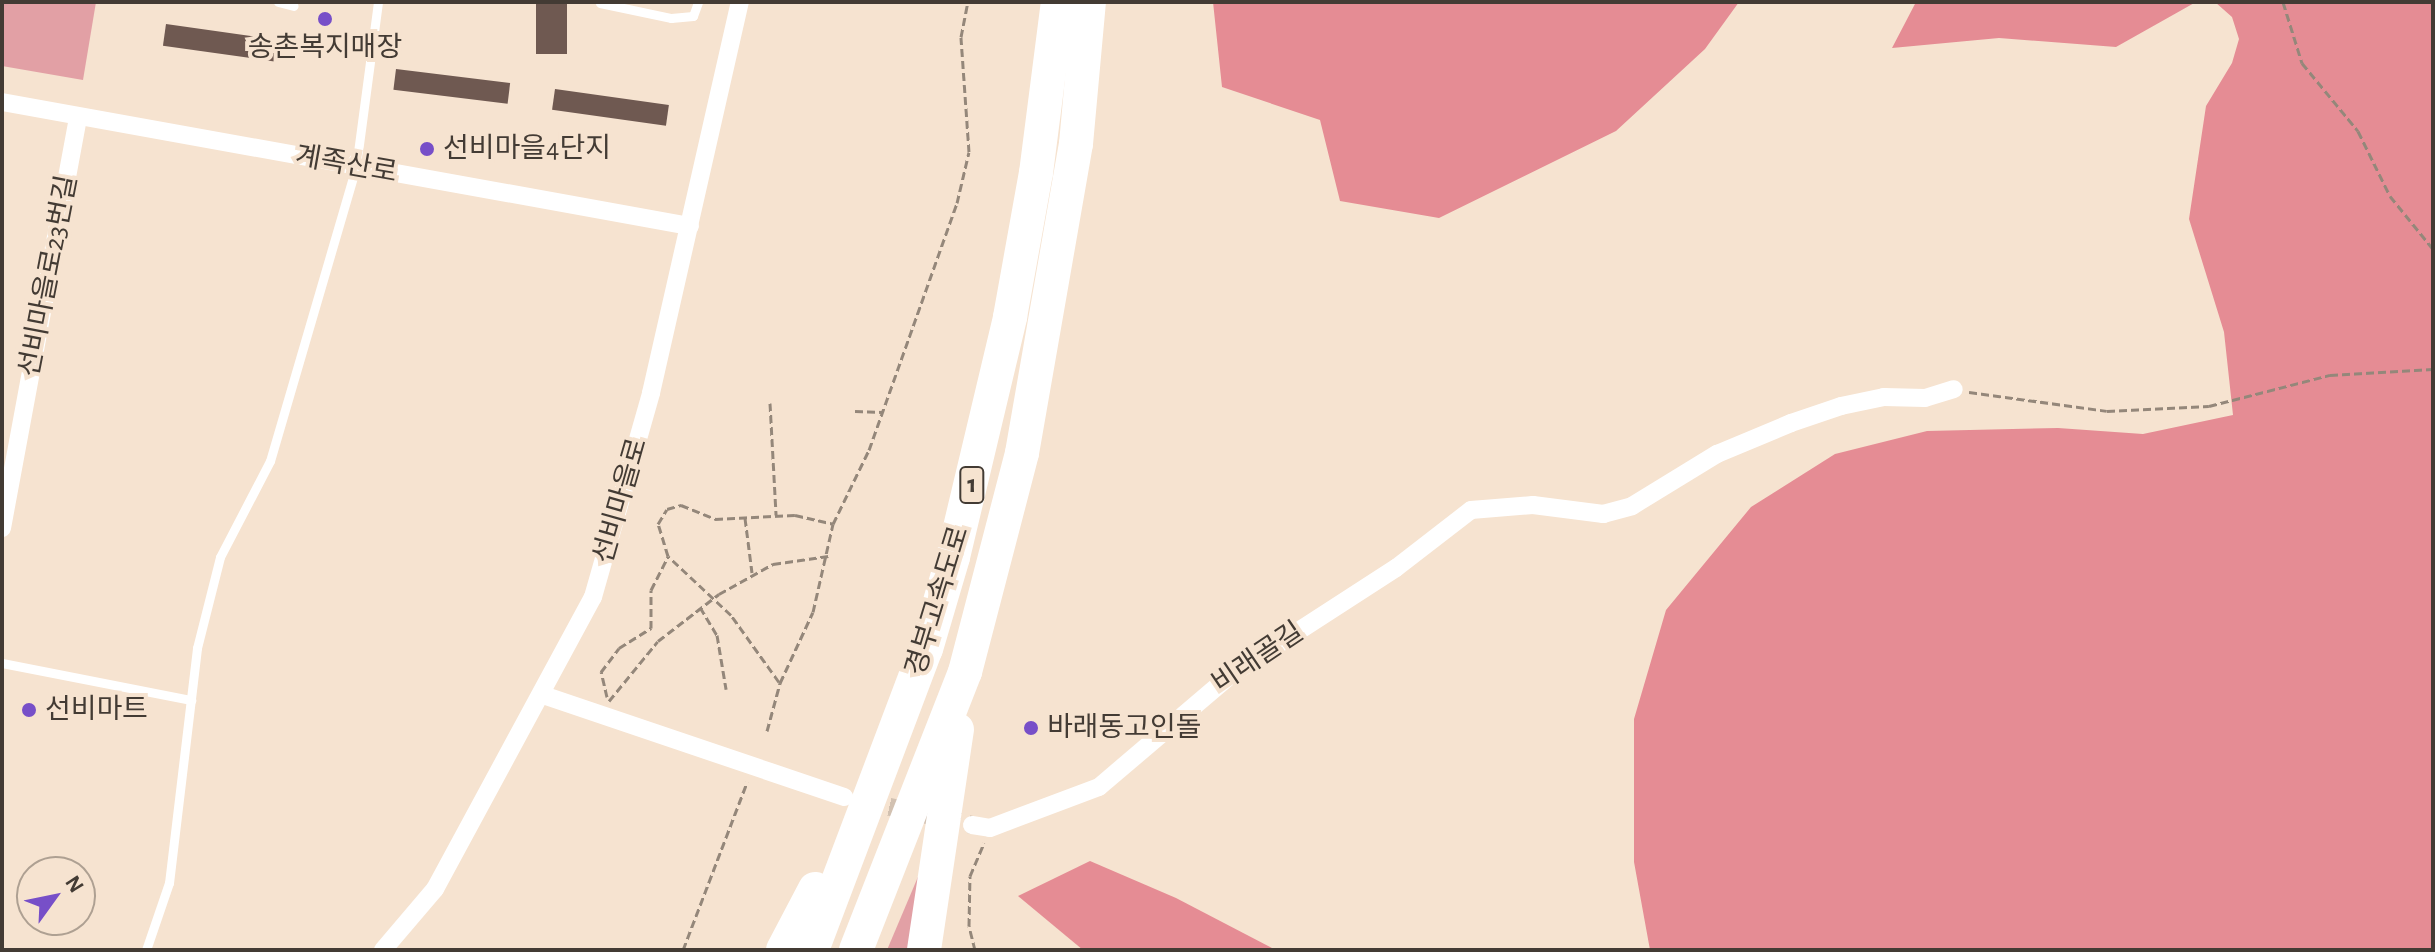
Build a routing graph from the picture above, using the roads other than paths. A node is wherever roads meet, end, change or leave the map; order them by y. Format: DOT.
graph roads {
  1 [pos="278,2"];
  2 [pos="378,2"];
  3 [pos="698,2"];
  4 [pos="740,2"];
  5 [pos="1058,2"];
  6 [pos="1089,2"];
  7 [pos="600,3"];
  8 [pos="294,6"];
  9 [pos="2,102"];
  10 [pos="78,118"];
  11 [pos="356,167"];
  12 [pos="690,226"];
  13 [pos="1954,389"];
  14 [pos="10,433"];
  15 [pos="2,528"];
  16 [pos="926,649"];
  17 [pos="2,663"];
  18 [pos="965,672"];
  19 [pos="543,695"];
  20 [pos="191,700"];
  21 [pos="844,797"];
  22 [pos="981,827"];
  23 [pos="146,950"];
  24 [pos="383,950"];
  25 [pos="783,950"];
  26 [pos="812,950"];
  27 [pos="856,950"];
  28 [pos="924,950"];
  1 -- 8 [label="lane"];
  2 -- 11 [label="lane"];
  3 -- 7 [label="lane"];
  4 -- 12 [label="street, 선비마을로"];
  5 -- 16 [label="highway, 경부고속도로 / 1"];
  6 -- 18 [label="highway, 경부고속도로 / 1"];
  9 -- 10 [label="street, 계족산로"];
  10 -- 11 [label="street, 계족산로"];
  10 -- 14 [label="street, 선비마을로23번길"];
  11 -- 12 [label="street, 계족산로"];
  11 -- 20 [label="lane"];
  12 -- 19 [label="street, 선비마을로"];
  13 -- 22 [label="street, 비래골길"];
  14 -- 15 [label="street, 선비마을로23번길"];
  16 -- 25 [label="highway"];
  16 -- 26 [label="highway, 경부고속도로 / 1"];
  17 -- 20 [label="lane"];
  18 -- 27 [label="highway, 경부고속도로 / 1"];
  18 -- 28 [label="highway"];
  19 -- 21 [label="street"];
  19 -- 24 [label="street, 선비마을로"];
  20 -- 23 [label="lane"];
}
